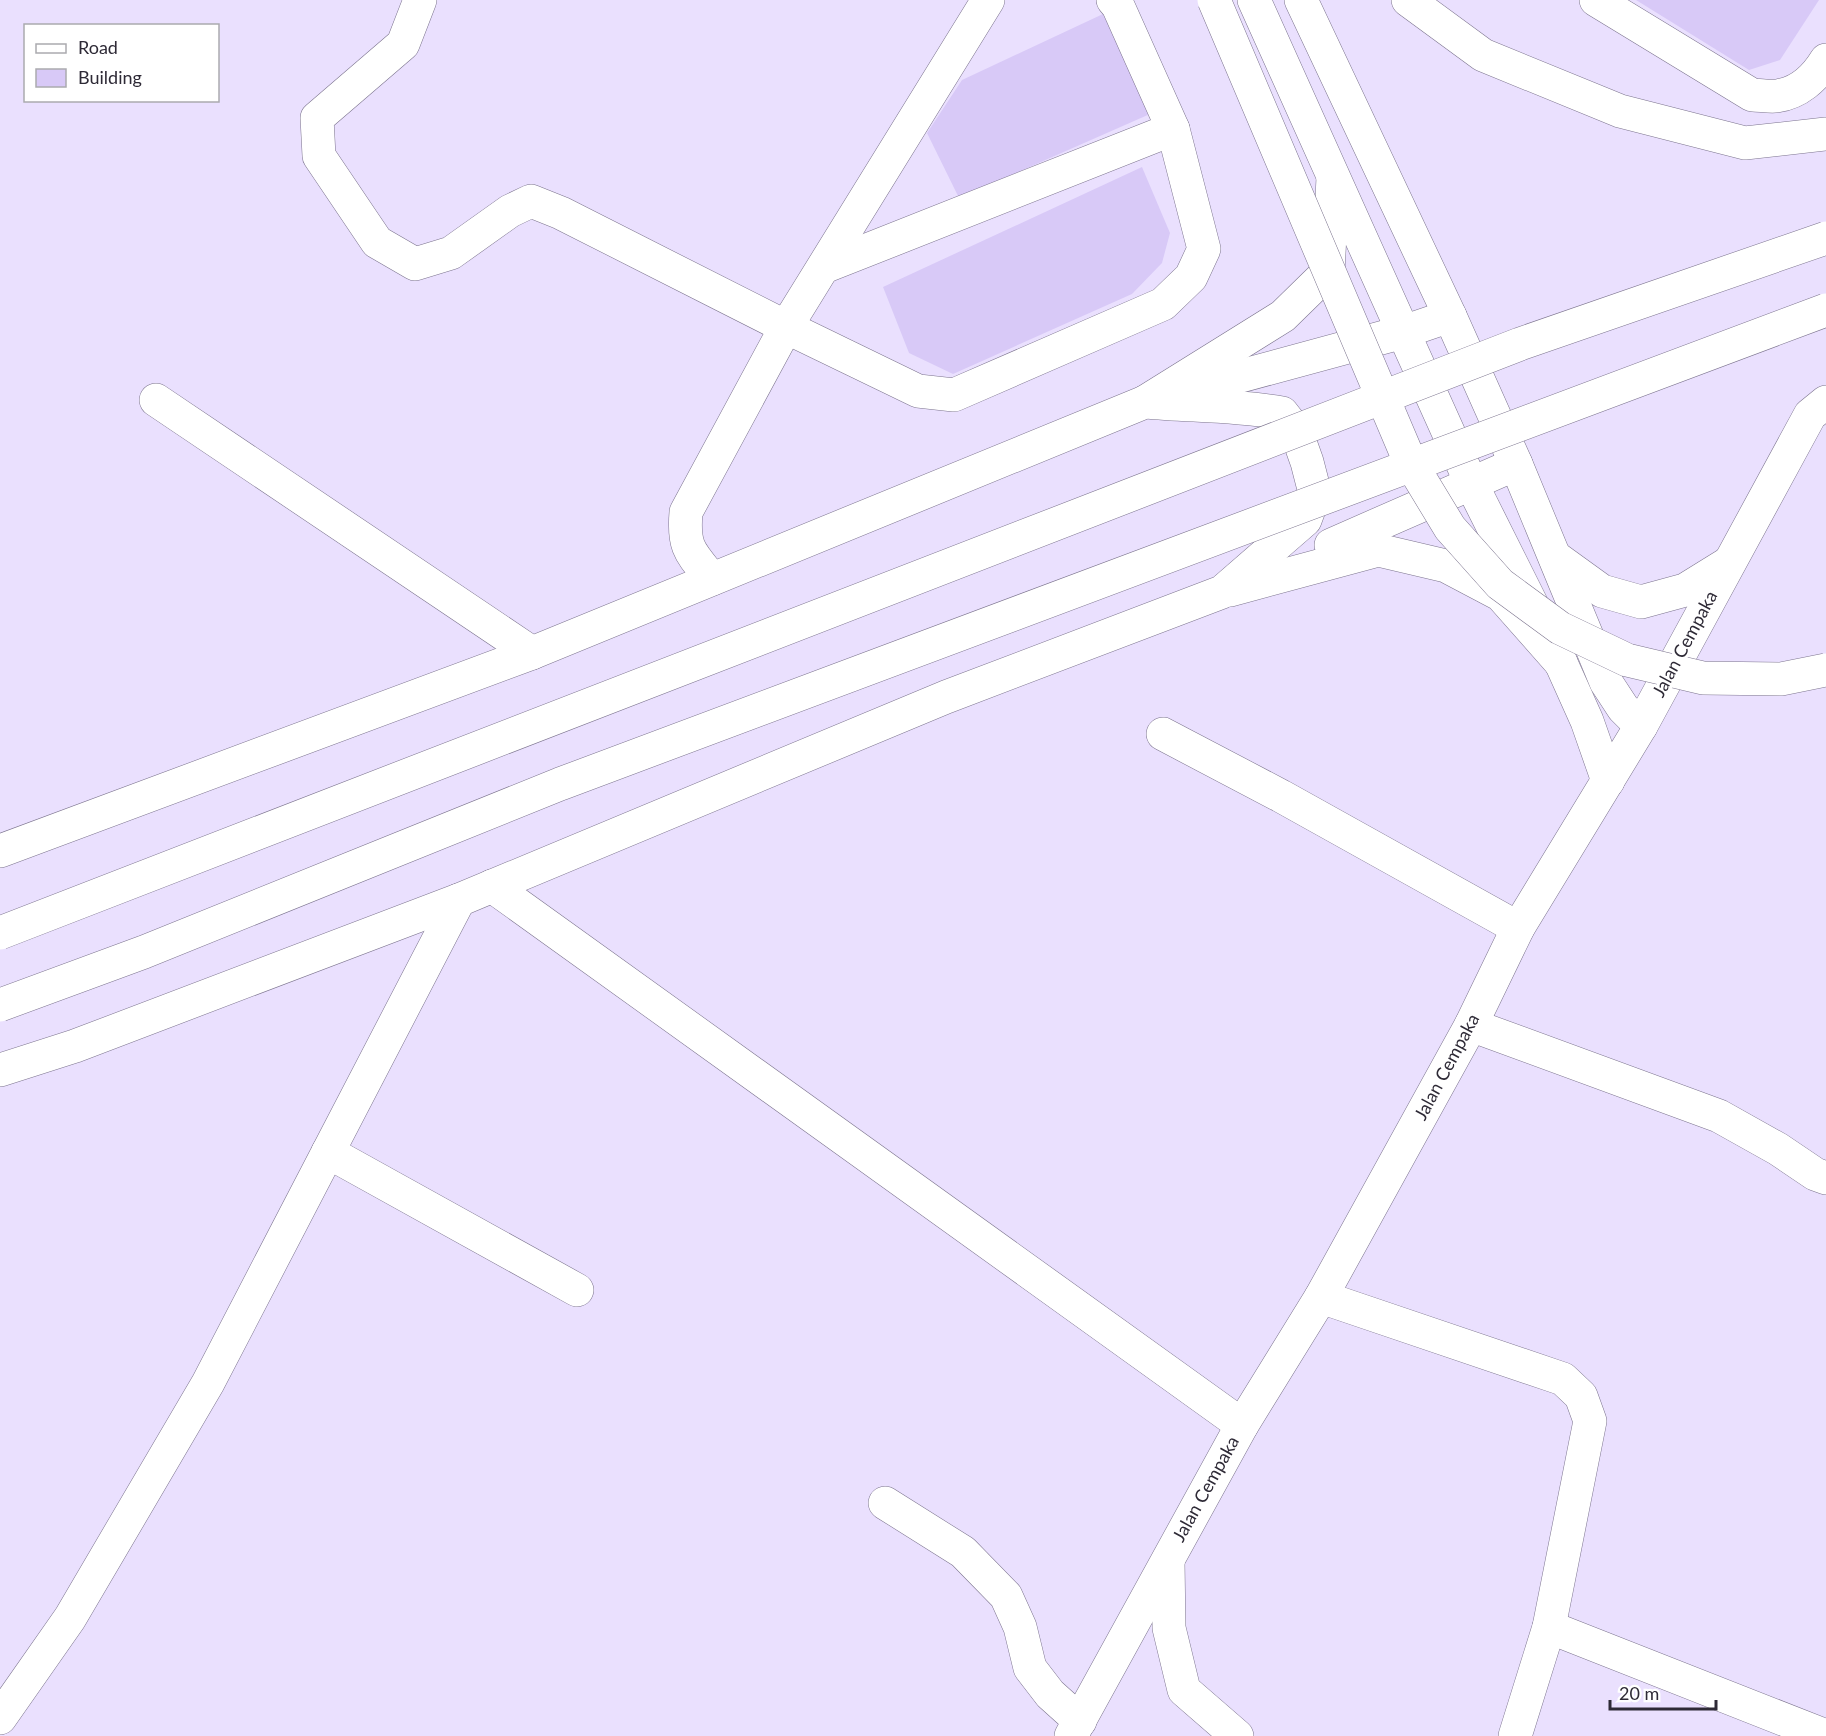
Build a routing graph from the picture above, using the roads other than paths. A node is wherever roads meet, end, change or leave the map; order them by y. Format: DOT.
graph roads {
  1 [pos="420,0"];
  2 [pos="988,0"];
  3 [pos="1113,0"];
  4 [pos="1214,0"];
  5 [pos="1254,0"];
  6 [pos="1301,0"];
  7 [pos="1408,0"];
  8 [pos="1596,0"];
  9 [pos="1826,60"];
  10 [pos="1173,129"];
  11 [pos="1826,134"];
  12 [pos="1333,178"];
  13 [pos="1826,238"];
  14 [pos="825,267"];
  15 [pos="1826,310"];
  16 [pos="1450,316"];
  17 [pos="786,327"];
  18 [pos="1403,332"];
  19 [pos="156,400"];
  20 [pos="1145,402"];
  21 [pos="1826,402"];
  22 [pos="1516,464"];
  23 [pos="1472,485"];
  24 [pos="1555,557"];
  25 [pos="1727,564"];
  26 [pos="712,579"];
  27 [pos="1222,592"];
  28 [pos="532,652"];
  29 [pos="1561,663"];
  30 [pos="1826,670"];
  31 [pos="1641,726"];
  32 [pos="1162,734"];
  33 [pos="1608,781"];
  34 [pos="0,851"];
  35 [pos="492,886"];
  36 [pos="459,900"];
  37 [pos="1518,928"];
  38 [pos="0,933"];
  39 [pos="0,1005"];
  40 [pos="1471,1025"];
  41 [pos="0,1070"];
  42 [pos="328,1152"];
  43 [pos="1826,1178"];
  44 [pos="577,1290"];
  45 [pos="1321,1297"];
  46 [pos="1242,1425"];
  47 [pos="885,1503"];
  48 [pos="1168,1559"];
  49 [pos="1549,1628"];
  50 [pos="0,1718"];
  51 [pos="1075,1728"];
  52 [pos="1237,1736"];
  53 [pos="1515,1736"];
  54 [pos="1826,1736"];
  1 -- 17 [label="main road"];
  2 -- 14 [label="main road"];
  3 -- 10 [label="main road"];
  4 -- 30 [label="main road, bridge"];
  5 -- 12 [label="main road"];
  6 -- 16 [label="main road"];
  7 -- 11 [label="main road"];
  8 -- 9 [label="main road"];
  10 -- 14 [label="main road"];
  10 -- 17 [label="main road"];
  12 -- 18 [label="main road"];
  12 -- 20 [label="main road"];
  13 -- 38 [label="main road, bridge"];
  14 -- 17 [label="main road"];
  15 -- 39 [label="main road, bridge"];
  16 -- 18 [label="main road"];
  16 -- 22 [label="main road"];
  17 -- 26 [label="main road"];
  18 -- 20 [label="main road"];
  18 -- 23 [label="main road"];
  19 -- 28 [label="main road"];
  20 -- 26 [label="main road"];
  20 -- 27 [label="main road"];
  21 -- 25 [label="main road, Jalan Cempaka"];
  22 -- 23 [label="main road"];
  22 -- 24 [label="main road"];
  23 -- 27 [label="main road"];
  23 -- 29 [label="main road"];
  24 -- 25 [label="main road"];
  24 -- 31 [label="main road"];
  25 -- 31 [label="main road, Jalan Cempaka"];
  26 -- 28 [label="main road"];
  27 -- 29 [label="main road"];
  27 -- 35 [label="main road"];
  28 -- 34 [label="main road"];
  29 -- 33 [label="main road"];
  31 -- 33 [label="main road, Jalan Cempaka"];
  32 -- 37 [label="main road"];
  33 -- 37 [label="main road, Jalan Cempaka"];
  35 -- 36 [label="main road"];
  35 -- 46 [label="main road"];
  36 -- 41 [label="main road"];
  36 -- 42 [label="main road"];
  37 -- 40 [label="main road, Jalan Cempaka"];
  40 -- 43 [label="main road"];
  40 -- 45 [label="main road, Jalan Cempaka"];
  42 -- 44 [label="main road"];
  42 -- 50 [label="main road"];
  45 -- 46 [label="main road, Jalan Cempaka"];
  45 -- 49 [label="main road"];
  46 -- 48 [label="main road, Jalan Cempaka"];
  47 -- 51 [label="main road"];
  48 -- 51 [label="main road, Jalan Cempaka"];
  48 -- 52 [label="main road"];
  49 -- 53 [label="main road"];
  49 -- 54 [label="main road"];
}
